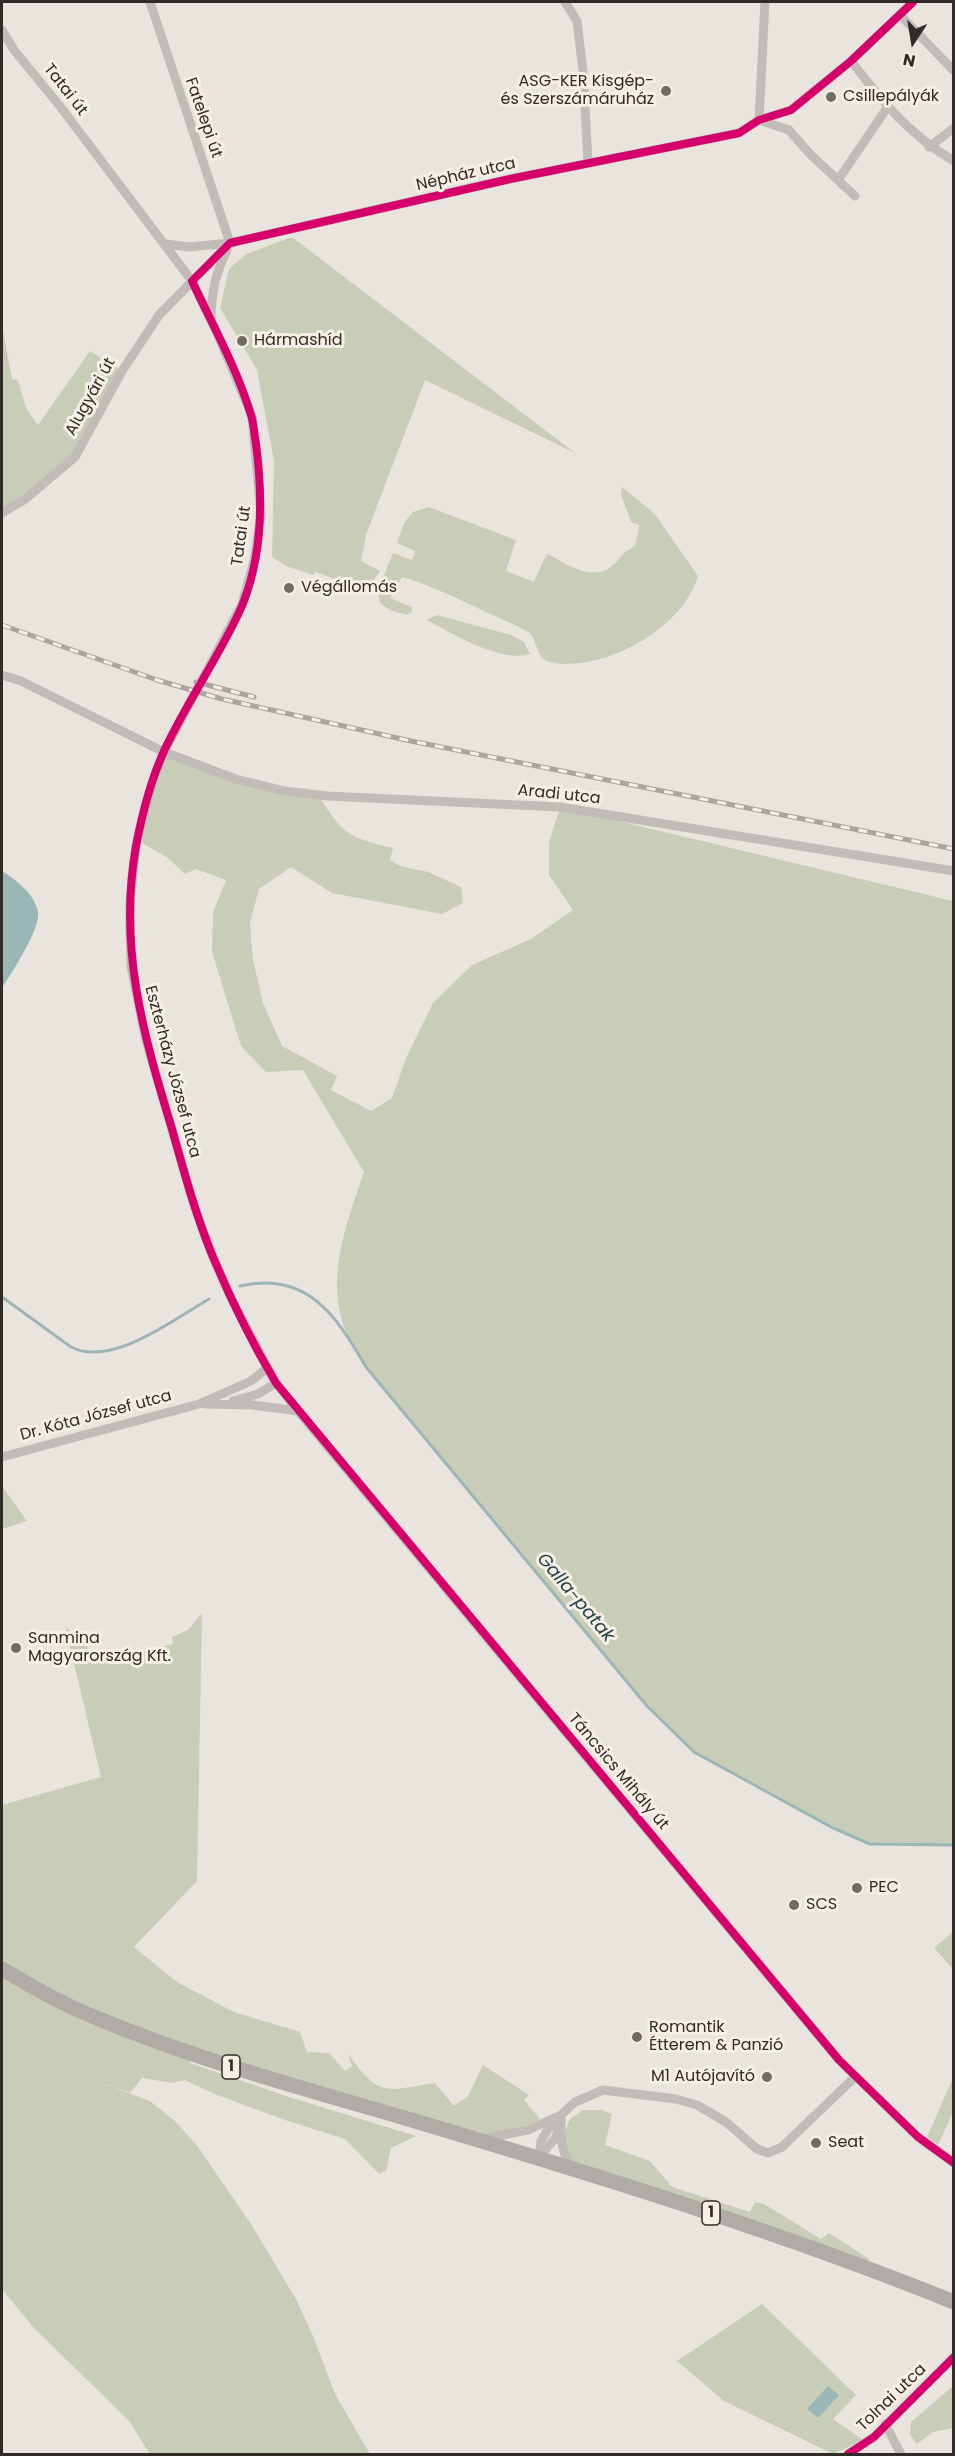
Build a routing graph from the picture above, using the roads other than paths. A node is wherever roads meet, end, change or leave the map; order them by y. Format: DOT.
graph roads {
  1 [pos="150,2"];
  2 [pos="565,2"];
  3 [pos="765,2"];
  4 [pos="913,2"];
  5 [pos="900,15"];
  6 [pos="2,30"];
  7 [pos="851,61"];
  8 [pos="954,71"];
  9 [pos="887,108"];
  10 [pos="759,120"];
  11 [pos="954,128"];
  12 [pos="929,147"];
  13 [pos="954,161"];
  14 [pos="588,163"];
  15 [pos="838,180"];
  16 [pos="855,196"];
  17 [pos="230,243"];
  18 [pos="166,244"];
  19 [pos="192,280"];
  20 [pos="210,321"];
  21 [pos="2,513"];
  22 [pos="2,675"];
  23 [pos="164,752"];
  24 [pos="954,871"];
  25 [pos="267,1368"];
  26 [pos="276,1383"];
  27 [pos="199,1404"];
  28 [pos="222,1404"];
  29 [pos="298,1411"];
  30 [pos="2,1457"];
  31 [pos="2,1969"];
  32 [pos="855,2077"];
  33 [pos="561,2115"];
  34 [pos="470,2138"];
  35 [pos="539,2158"];
  36 [pos="954,2163"];
  37 [pos="586,2174"];
  38 [pos="954,2302"];
  39 [pos="954,2357"];
  40 [pos="885,2424"];
  41 [pos="848,2454"];
  42 [pos="901,2454"];
  1 -- 17 [label="street, Fatelepi út"];
  2 -- 14 [label="street"];
  3 -- 10 [label="street"];
  4 -- 5 [label="street, Népház utca"];
  5 -- 7 [label="street, Népház utca"];
  5 -- 8 [label="street"];
  6 -- 18 [label="street, Tatai út"];
  7 -- 9 [label="street"];
  7 -- 10 [label="street, Népház utca"];
  9 -- 12 [label="street"];
  9 -- 15 [label="street"];
  10 -- 14 [label="street, Népház utca"];
  10 -- 15 [label="street"];
  11 -- 12 [label="street"];
  12 -- 13 [label="street"];
  14 -- 17 [label="street, Népház utca"];
  15 -- 16 [label="street"];
  17 -- 18 [label="street, Népház utca"];
  17 -- 19 [label="street"];
  17 -- 20 [label="street"];
  18 -- 19 [label="street, Tatai út"];
  19 -- 20 [label="street, Tatai út"];
  19 -- 21 [label="street, Alugyári út"];
  20 -- 23 [label="street, Tatai út"];
  22 -- 23 [label="street"];
  23 -- 24 [label="street, Aradi utca"];
  23 -- 25 [label="street, Eszterházy József utca"];
  25 -- 26 [label="street, Eszterházy József utca"];
  25 -- 27 [label="street, Dr. Kóta József utca"];
  26 -- 28 [label="street, Dr. Kóta József utca"];
  26 -- 29 [label="street, Táncsics Mihály út"];
  27 -- 28 [label="street, Dr. Kóta József utca"];
  27 -- 30 [label="street, Dr. Kóta József utca"];
  28 -- 29 [label="street, Dr. Kóta József utca"];
  29 -- 32 [label="street, Táncsics Mihály út"];
  31 -- 34 [label="main road, 1"];
  32 -- 33 [label="street"];
  32 -- 36 [label="street, Táncsics Mihály út"];
  33 -- 34 [label="street"];
  33 -- 35 [label="street"];
  33 -- 37 [label="street"];
  34 -- 35 [label="main road, 1"];
  35 -- 37 [label="main road, 1"];
  37 -- 38 [label="main road, 1"];
  39 -- 40 [label="street, Tolnai utca"];
  40 -- 41 [label="street, Tolnai utca"];
  40 -- 42 [label="street"];
}
